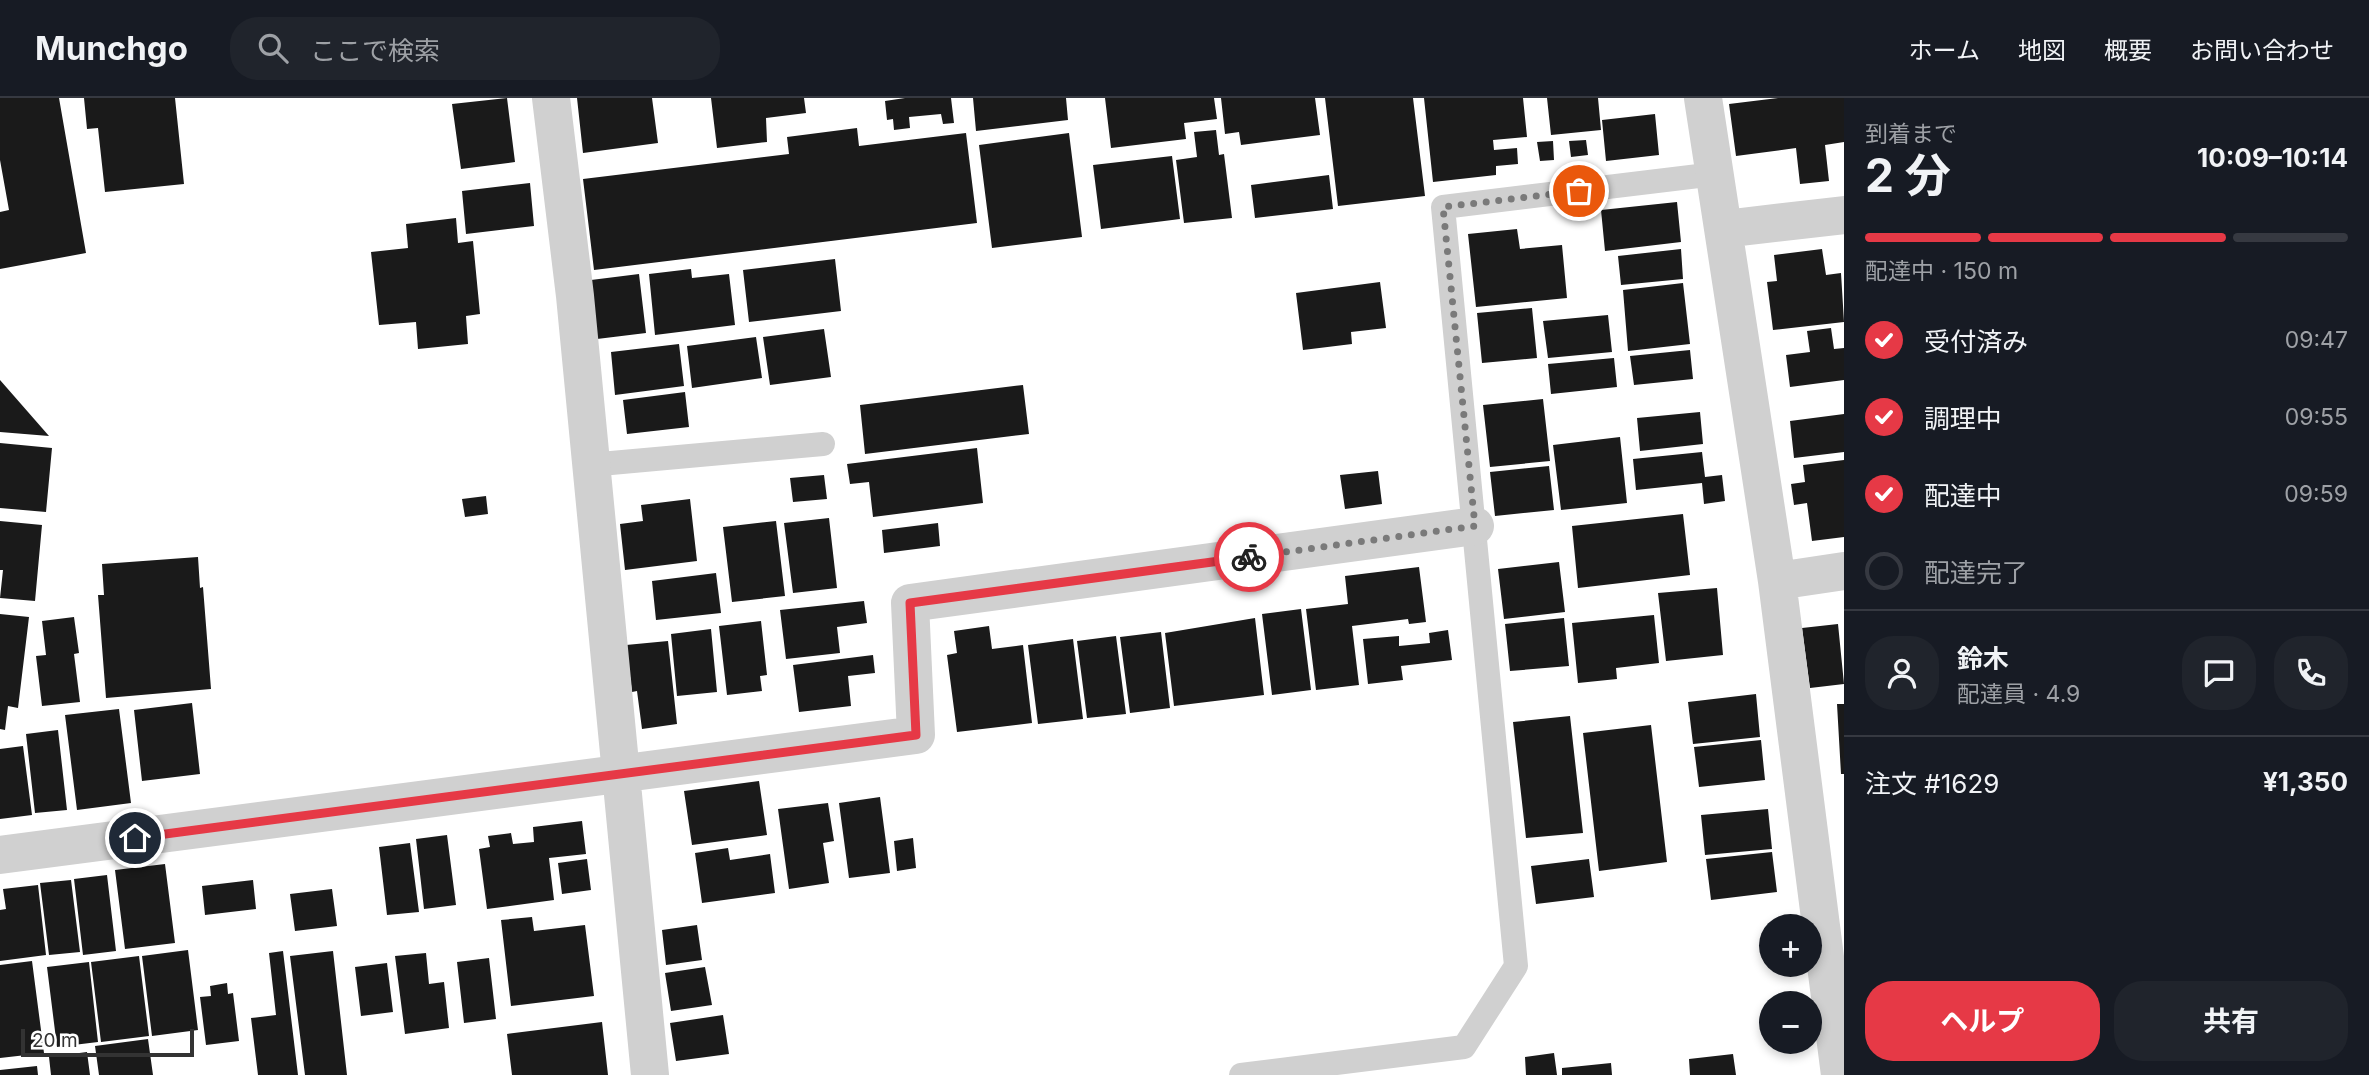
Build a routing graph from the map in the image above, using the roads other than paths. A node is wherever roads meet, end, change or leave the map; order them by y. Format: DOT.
graph roads {
  1 [pos="551,98"];
  2 [pos="1703,98"];
  3 [pos="1715,174"];
  4 [pos="1844,215"];
  5 [pos="1724,229"];
  6 [pos="823,444"];
  7 [pos="589,465"];
  8 [pos="1475,526"];
  9 [pos="1844,570"];
  10 [pos="1777,581"];
  11 [pos="622,775"];
  12 [pos="0,855"];
  13 [pos="1838,1014"];
  14 [pos="650,1075"];
  15 [pos="1241,1075"];
  16 [pos="1840,1075"];
  1 -- 7 [label="street"];
  2 -- 3 [label="street"];
  3 -- 5 [label="street"];
  3 -- 8 [label="lane"];
  4 -- 5 [label="street"];
  5 -- 10 [label="street"];
  6 -- 7 [label="lane"];
  7 -- 11 [label="street"];
  8 -- 11 [label="street"];
  8 -- 15 [label="lane"];
  9 -- 10 [label="street"];
  10 -- 13 [label="street"];
  11 -- 12 [label="street"];
  11 -- 14 [label="street"];
  13 -- 16 [label="street"];
}
